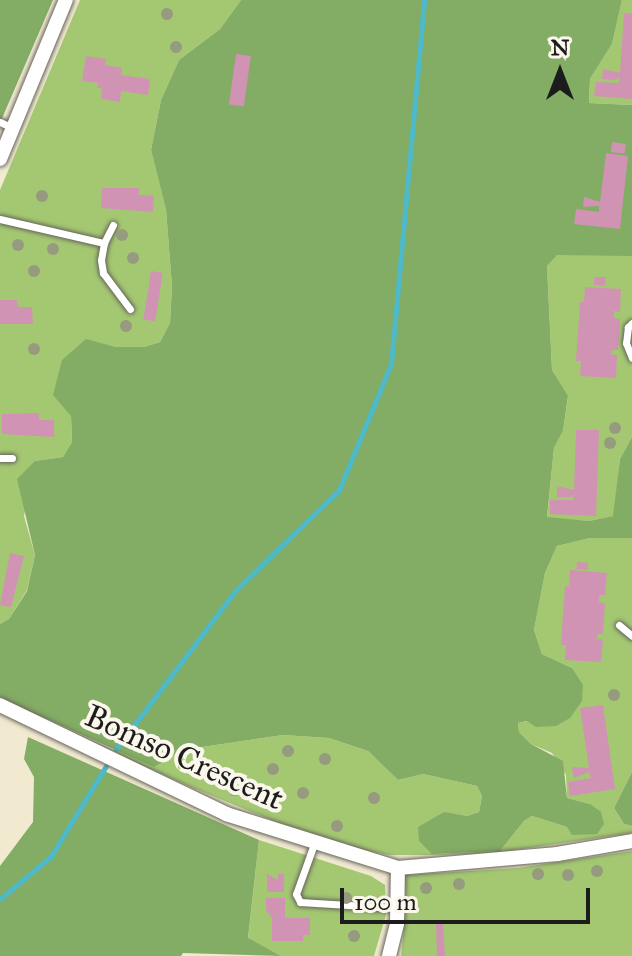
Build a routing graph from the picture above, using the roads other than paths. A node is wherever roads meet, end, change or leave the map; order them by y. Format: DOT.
graph roads {
  1 [pos="66,0"];
  2 [pos="7,125"];
  3 [pos="0,159"];
  4 [pos="0,219"];
  5 [pos="113,225"];
  6 [pos="104,243"];
  7 [pos="130,309"];
  8 [pos="632,323"];
  9 [pos="632,358"];
  10 [pos="0,458"];
  11 [pos="12,458"];
  12 [pos="619,625"];
  13 [pos="632,636"];
  14 [pos="0,705"];
  15 [pos="632,841"];
  16 [pos="314,844"];
  17 [pos="398,868"];
  18 [pos="397,908"];
  19 [pos="389,956"];
  1 -- 2 [label="street"];
  2 -- 3 [label="street"];
  4 -- 6 [label="lane"];
  5 -- 6 [label="lane"];
  6 -- 7 [label="lane"];
  8 -- 9 [label="lane"];
  10 -- 11 [label="lane"];
  12 -- 13 [label="lane"];
  14 -- 16 [label="street, Bomso Crescent"];
  15 -- 17 [label="street, Bomso Crescent"];
  16 -- 17 [label="street, Bomso Crescent"];
  16 -- 18 [label="lane"];
  17 -- 18 [label="street"];
  18 -- 19 [label="street"];
}
